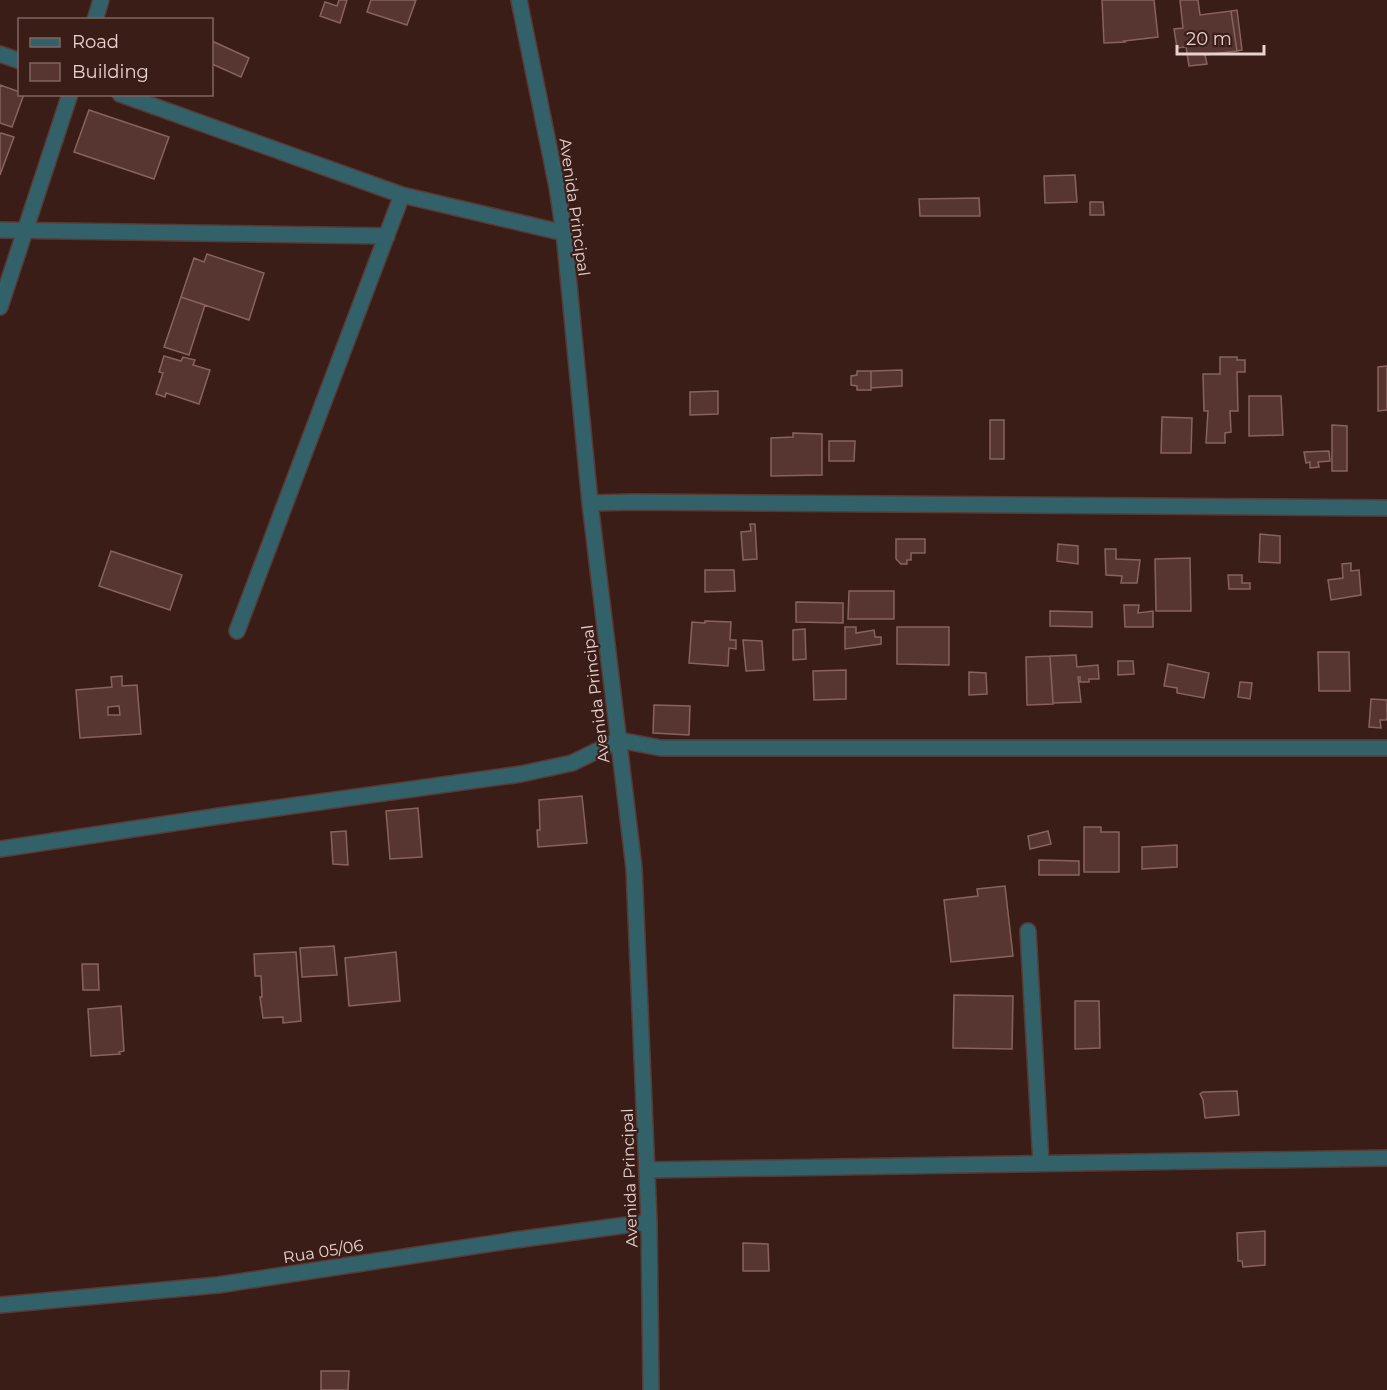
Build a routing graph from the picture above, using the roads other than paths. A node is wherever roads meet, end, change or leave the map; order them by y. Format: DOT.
graph roads {
  1 [pos="102,0"];
  2 [pos="519,0"];
  3 [pos="96,18"];
  4 [pos="0,54"];
  5 [pos="18,59"];
  6 [pos="69,96"];
  7 [pos="126,96"];
  8 [pos="402,195"];
  9 [pos="0,230"];
  10 [pos="26,231"];
  11 [pos="564,233"];
  12 [pos="387,236"];
  13 [pos="0,307"];
  14 [pos="590,503"];
  15 [pos="1387,508"];
  16 [pos="237,631"];
  17 [pos="619,740"];
  18 [pos="1387,748"];
  19 [pos="0,849"];
  20 [pos="1028,931"];
  21 [pos="1387,1158"];
  22 [pos="1041,1163"];
  23 [pos="647,1170"];
  24 [pos="649,1222"];
  25 [pos="0,1305"];
  26 [pos="651,1390"];
  1 -- 3 [label="street"];
  2 -- 11 [label="street, Avenida Principal"];
  4 -- 5 [label="street"];
  6 -- 10 [label="street"];
  7 -- 8 [label="street"];
  8 -- 11 [label="street"];
  8 -- 12 [label="street"];
  9 -- 10 [label="street"];
  10 -- 12 [label="street"];
  10 -- 13 [label="street"];
  11 -- 14 [label="street, Avenida Principal"];
  12 -- 16 [label="street"];
  14 -- 15 [label="street"];
  14 -- 17 [label="street, Avenida Principal"];
  17 -- 18 [label="street"];
  17 -- 19 [label="street"];
  17 -- 23 [label="street, Avenida Principal"];
  20 -- 22 [label="street"];
  21 -- 22 [label="street"];
  22 -- 23 [label="street"];
  23 -- 24 [label="street, Avenida Principal"];
  24 -- 25 [label="street, Rua 05/06"];
  24 -- 26 [label="street, Avenida Principal"];
}
